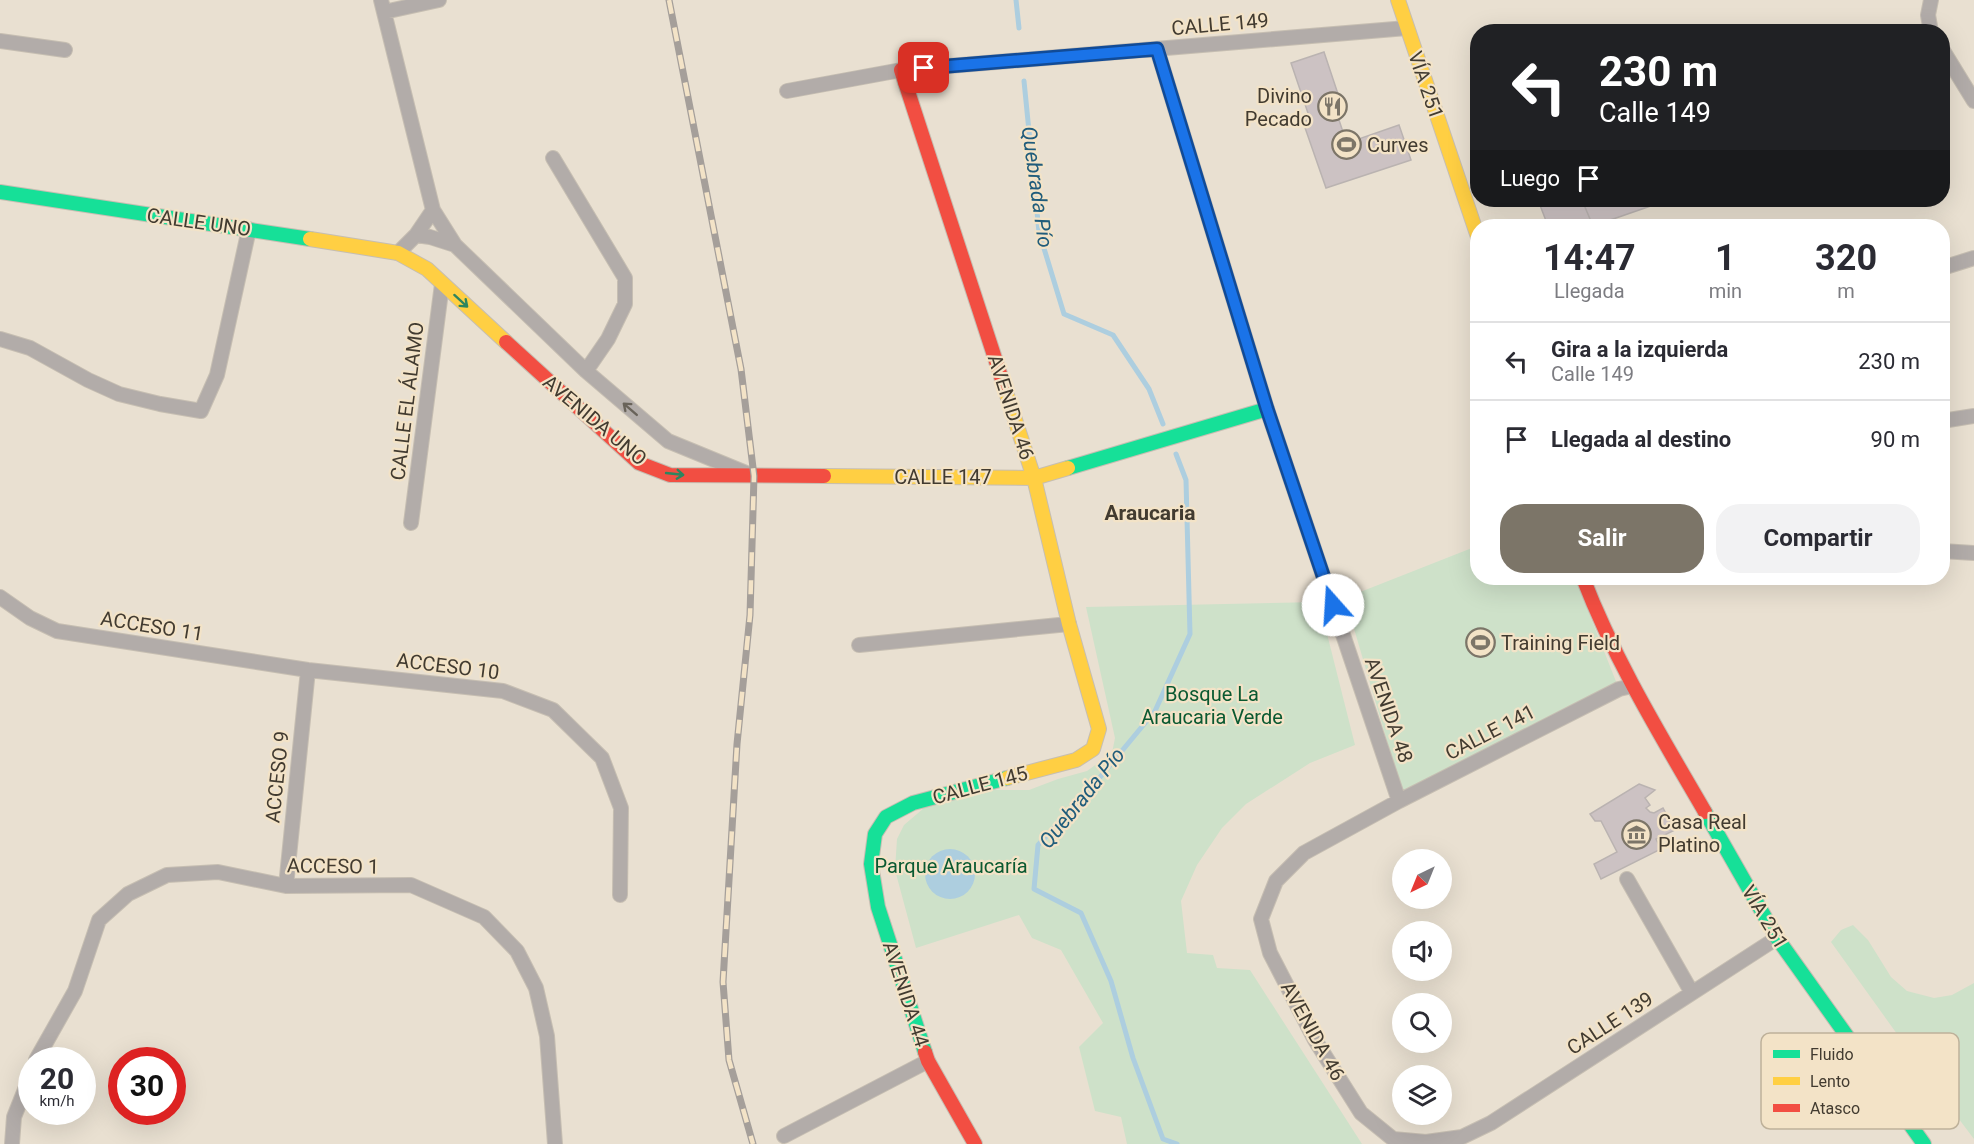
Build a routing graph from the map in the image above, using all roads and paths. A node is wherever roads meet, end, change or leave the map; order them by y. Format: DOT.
graph roads {
  1 [pos="439,0"];
  2 [pos="1398,0"];
  3 [pos="1931,0"];
  4 [pos="383,6"];
  5 [pos="1930,24"];
  6 [pos="1407,28"];
  7 [pos="0,41"];
  8 [pos="1157,49"];
  9 [pos="65,50"];
  10 [pos="1950,62"];
  11 [pos="900,70"];
  12 [pos="787,91"];
  13 [pos="1974,101"];
  14 [pos="553,158"];
  15 [pos="0,192"];
  16 [pos="433,210"];
  17 [pos="1472,219"];
  18 [pos="249,229"];
  19 [pos="414,237"];
  20 [pos="455,245"];
  21 [pos="398,253"];
  22 [pos="1974,258"];
  23 [pos="1950,266"];
  24 [pos="427,270"];
  25 [pos="442,284"];
  26 [pos="0,339"];
  27 [pos="586,370"];
  28 [pos="1267,409"];
  29 [pos="1974,416"];
  30 [pos="1950,420"];
  31 [pos="754,476"];
  32 [pos="1034,478"];
  33 [pos="411,523"];
  34 [pos="1950,552"];
  35 [pos="1974,553"];
  36 [pos="1586,585"];
  37 [pos="0,597"];
  38 [pos="1069,624"];
  39 [pos="860,645"];
  40 [pos="308,670"];
  41 [pos="1632,686"];
  42 [pos="1093,749"];
  43 [pos="1399,801"];
  44 [pos="874,834"];
  45 [pos="1304,853"];
  46 [pos="1627,879"];
  47 [pos="286,886"];
  48 [pos="620,895"];
  49 [pos="1777,938"];
  50 [pos="1692,993"];
  51 [pos="1845,1033"];
  52 [pos="43,1047"];
  53 [pos="928,1061"];
  54 [pos="18,1107"];
  55 [pos="1913,1129"];
  56 [pos="784,1136"];
  57 [pos="1462,1137"];
  58 [pos="12,1144"];
  59 [pos="555,1144"];
  60 [pos="975,1144"];
  61 [pos="1924,1144"];
  1 -- 4 [label="street"];
  2 -- 6 [label="street, VÍA 251"];
  3 -- 5 [label="street"];
  4 -- 16 [label="street, AVENIDA UNO"];
  6 -- 8 [label="street, CALLE 149"];
  6 -- 17 [label="street, VÍA 251"];
  7 -- 9 [label="street"];
  8 -- 11 [label="street, CALLE 149"];
  8 -- 28 [label="street, AVENIDA 48"];
  10 -- 13 [label="street"];
  11 -- 12 [label="street, CALLE 149"];
  11 -- 32 [label="street, AVENIDA 46"];
  14 -- 27 [label="street"];
  15 -- 18 [label="street, CALLE UNO"];
  16 -- 19 [label="street"];
  16 -- 20 [label="street, AVENIDA UNO"];
  18 -- 21 [label="street, CALLE UNO"];
  18 -- 26 [label="street"];
  19 -- 20 [label="street"];
  19 -- 21 [label="street"];
  19 -- 24 [label="street"];
  20 -- 27 [label="street, AVENIDA UNO"];
  21 -- 24 [label="street, AVENIDA UNO"];
  22 -- 23 [label="street"];
  24 -- 25 [label="street, AVENIDA UNO"];
  25 -- 31 [label="street, AVENIDA UNO, one-way"];
  25 -- 33 [label="street, CALLE EL ÁLAMO"];
  31 -- 27 [label="street, AVENIDA UNO, one-way"];
  28 -- 32 [label="street, CALLE 147"];
  28 -- 43 [label="street, AVENIDA 48"];
  29 -- 30 [label="street"];
  31 -- 32 [label="street, CALLE 147"];
  32 -- 38 [label="street, AVENIDA 46"];
  34 -- 35 [label="street"];
  36 -- 41 [label="street, VÍA 251"];
  37 -- 40 [label="street, ACCESO 11"];
  38 -- 39 [label="street"];
  38 -- 42 [label="street, AVENIDA 46"];
  40 -- 47 [label="street, ACCESO 9"];
  40 -- 48 [label="street, ACCESO 10"];
  41 -- 43 [label="street, CALLE 141"];
  41 -- 49 [label="street, VÍA 251"];
  42 -- 44 [label="street, CALLE 145"];
  43 -- 45 [label="street, CALLE 141"];
  44 -- 53 [label="street, AVENIDA 44"];
  45 -- 57 [label="street, AVENIDA 46"];
  46 -- 50 [label="street"];
  47 -- 52 [label="street, ACCESO 1"];
  47 -- 59 [label="street, ACCESO 1"];
  49 -- 50 [label="street, CALLE 139"];
  49 -- 51 [label="street, VÍA 251"];
  50 -- 57 [label="street, CALLE 139"];
  53 -- 56 [label="street"];
  53 -- 60 [label="street, AVENIDA 44"];
  54 -- 58 [label="street"];
  55 -- 61 [label="street, VÍA 251"];
}
